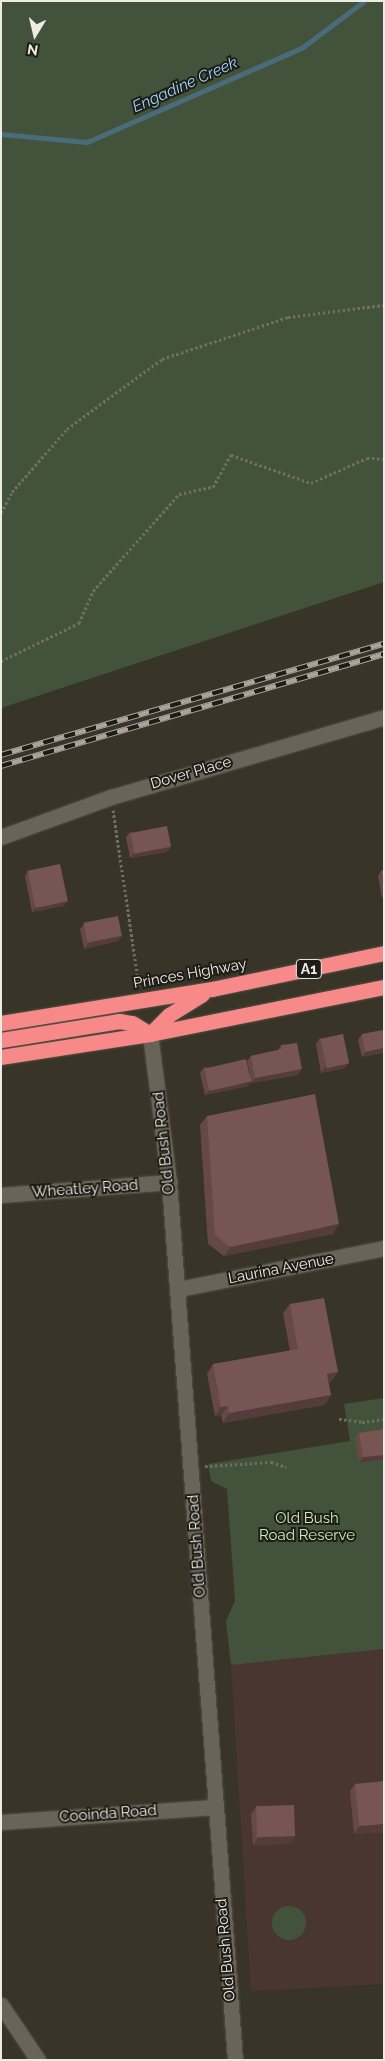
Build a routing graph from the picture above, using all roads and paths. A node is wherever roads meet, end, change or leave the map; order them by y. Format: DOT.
graph roads {
  1 [pos="384,305"];
  2 [pos="384,459"];
  3 [pos="1,513"];
  4 [pos="1,661"];
  5 [pos="384,717"];
  6 [pos="111,796"];
  7 [pos="1,837"];
  8 [pos="384,953"];
  9 [pos="384,987"];
  10 [pos="139,988"];
  11 [pos="212,988"];
  12 [pos="1,1023"];
  13 [pos="150,1034"];
  14 [pos="1,1040"];
  15 [pos="1,1057"];
  16 [pos="169,1182"];
  17 [pos="1,1195"];
  18 [pos="384,1248"];
  19 [pos="178,1289"];
  20 [pos="339,1419"];
  21 [pos="384,1419"];
  22 [pos="205,1466"];
  23 [pos="286,1467"];
  24 [pos="214,1807"];
  25 [pos="1,1822"];
  26 [pos="1,2006"];
  27 [pos="38,2060"];
  28 [pos="235,2060"];
  1 -- 3 [label="path"];
  2 -- 4 [label="path"];
  5 -- 6 [label="street, Dover Place"];
  6 -- 7 [label="street, Dover Place"];
  6 -- 10 [label="path"];
  8 -- 11 [label="highway, Princes Highway / A1"];
  9 -- 13 [label="highway, A1"];
  11 -- 12 [label="highway, Princes Highway / A1"];
  11 -- 13 [label="highway"];
  13 -- 14 [label="highway"];
  13 -- 15 [label="highway, A1"];
  13 -- 16 [label="street, Old Bush Road"];
  16 -- 17 [label="street, Wheatley Road"];
  16 -- 19 [label="street, Old Bush Road"];
  18 -- 19 [label="street, Laurina Avenue"];
  19 -- 24 [label="street, Old Bush Road"];
  20 -- 21 [label="path"];
  22 -- 23 [label="path"];
  24 -- 25 [label="street, Cooinda Road"];
  24 -- 28 [label="street, Old Bush Road"];
  26 -- 27 [label="street"];
}
